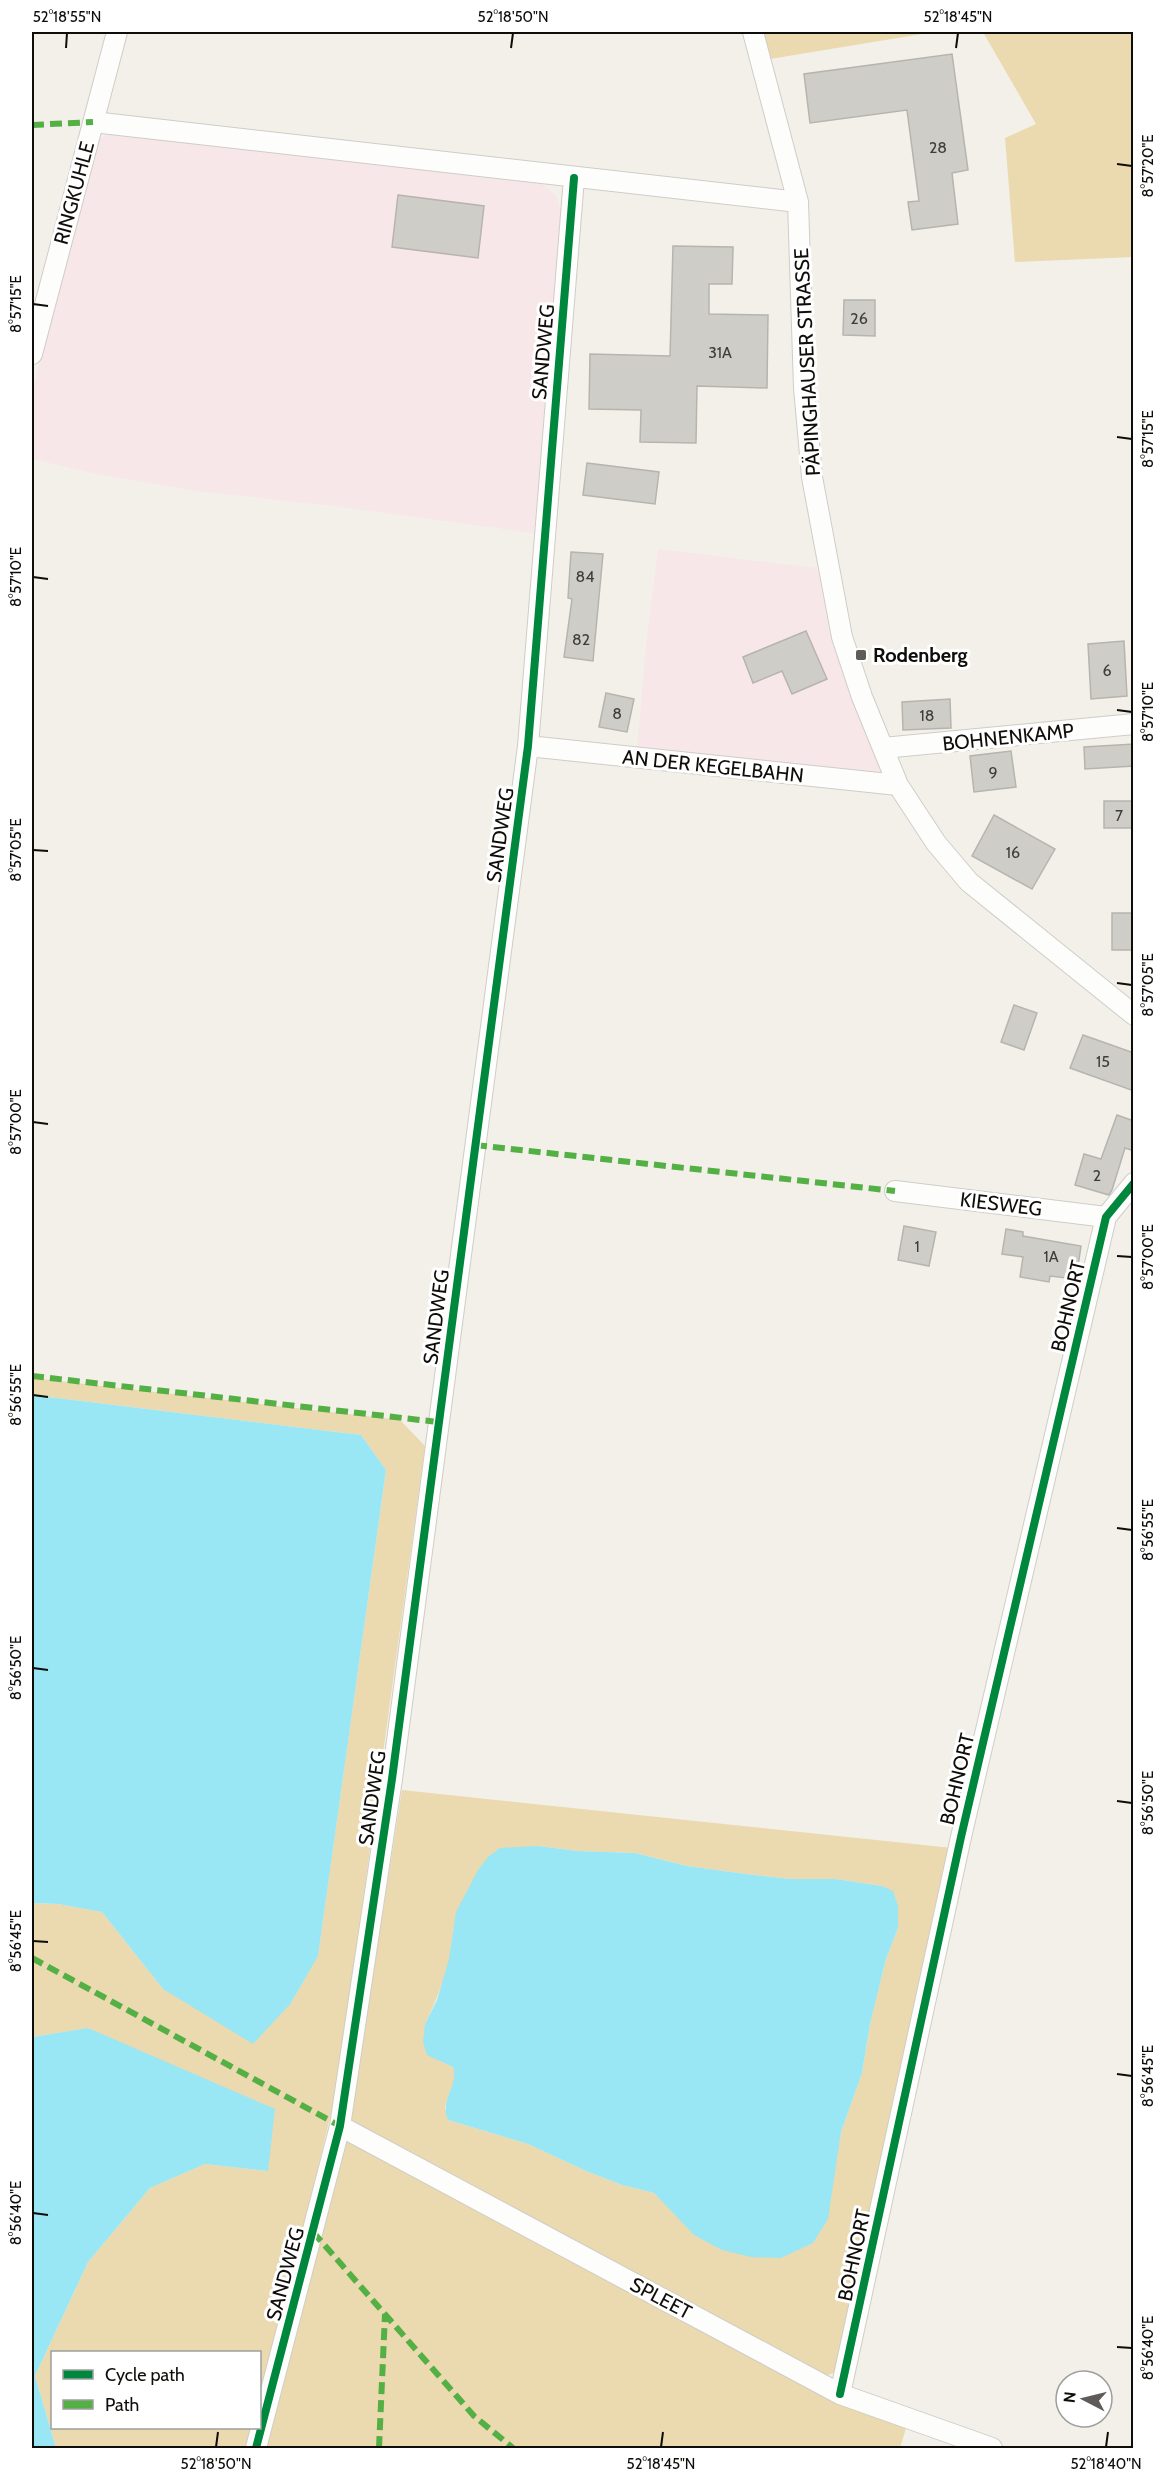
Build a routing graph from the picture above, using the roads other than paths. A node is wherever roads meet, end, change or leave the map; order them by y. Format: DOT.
graph roads {
  1 [pos="117,32"];
  2 [pos="753,32"];
  3 [pos="93,122"];
  4 [pos="574,178"];
  5 [pos="798,202"];
  6 [pos="32,354"];
  7 [pos="1134,724"];
  8 [pos="528,746"];
  9 [pos="883,748"];
  10 [pos="898,785"];
  11 [pos="1134,1015"];
  12 [pos="1134,1183"];
  13 [pos="895,1191"];
  14 [pos="1106,1217"];
  15 [pos="340,2126"];
  16 [pos="840,2394"];
  17 [pos="261,2429"];
  18 [pos="261,2429"];
  19 [pos="256,2448"];
  20 [pos="992,2448"];
  1 -- 3 [label="street, RINGKUHLE"];
  2 -- 5 [label="street, PÄPINGHAUSER STRASSE"];
  3 -- 4 [label="street"];
  3 -- 6 [label="street, RINGKUHLE"];
  4 -- 5 [label="street"];
  4 -- 8 [label="street, SANDWEG"];
  5 -- 9 [label="street, PÄPINGHAUSER STRASSE"];
  7 -- 9 [label="street, BOHNENKAMP"];
  8 -- 10 [label="street, AN DER KEGELBAHN"];
  8 -- 15 [label="street, SANDWEG"];
  9 -- 10 [label="street, PÄPINGHAUSER STRASSE"];
  10 -- 11 [label="street, PÄPINGHAUSER STRASSE"];
  12 -- 14 [label="street, BOHNORT"];
  13 -- 14 [label="street, KIESWEG"];
  14 -- 16 [label="street, BOHNORT"];
  15 -- 16 [label="street, SPLEET"];
  15 -- 17 [label="street, SANDWEG"];
  16 -- 20 [label="street, SPLEET"];
  18 -- 19 [label="street, SANDWEG"];
}
